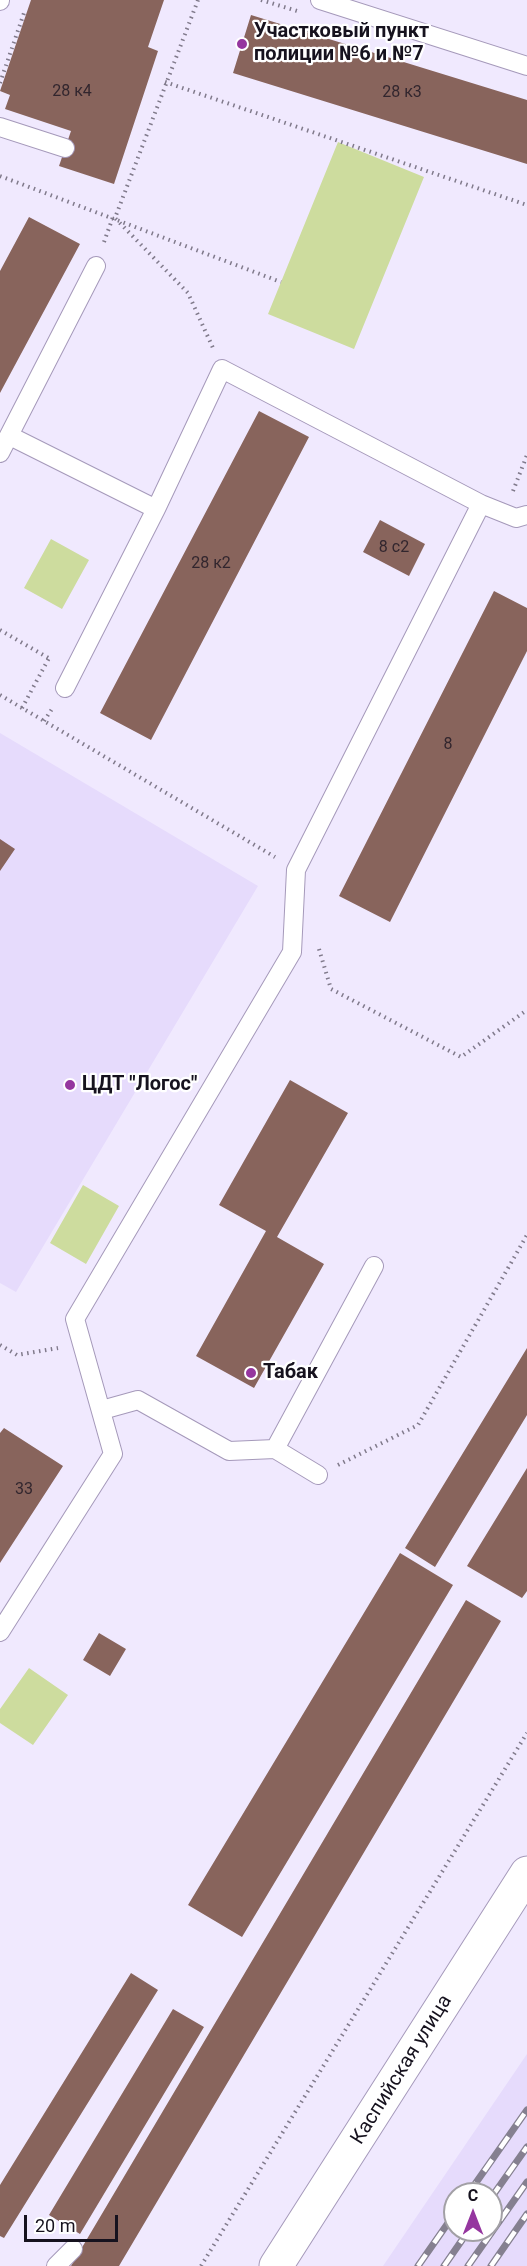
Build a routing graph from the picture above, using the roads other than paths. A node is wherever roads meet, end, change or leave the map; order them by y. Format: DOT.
graph roads {
  1 [pos="320,0"];
  2 [pos="527,66"];
  3 [pos="0,126"];
  4 [pos="65,148"];
  5 [pos="96,266"];
  6 [pos="10,436"];
  7 [pos="0,453"];
  8 [pos="481,504"];
  9 [pos="156,509"];
  10 [pos="527,515"];
  11 [pos="69,680"];
  12 [pos="374,1266"];
  13 [pos="102,1410"];
  14 [pos="274,1449"];
  15 [pos="318,1475"];
  16 [pos="0,1632"];
  17 [pos="527,1873"];
  18 [pos="73,2249"];
  19 [pos="56,2266"];
  20 [pos="276,2266"];
  1 -- 2 [label="lane"];
  3 -- 4 [label="lane"];
  5 -- 6 [label="lane"];
  6 -- 7 [label="lane"];
  6 -- 9 [label="lane"];
  8 -- 9 [label="lane"];
  8 -- 10 [label="lane"];
  8 -- 13 [label="lane"];
  9 -- 11 [label="lane"];
  12 -- 14 [label="lane"];
  13 -- 14 [label="lane"];
  13 -- 16 [label="lane"];
  14 -- 15 [label="lane"];
  17 -- 20 [label="main road, Каспийская улица"];
  18 -- 19 [label="lane"];
}
